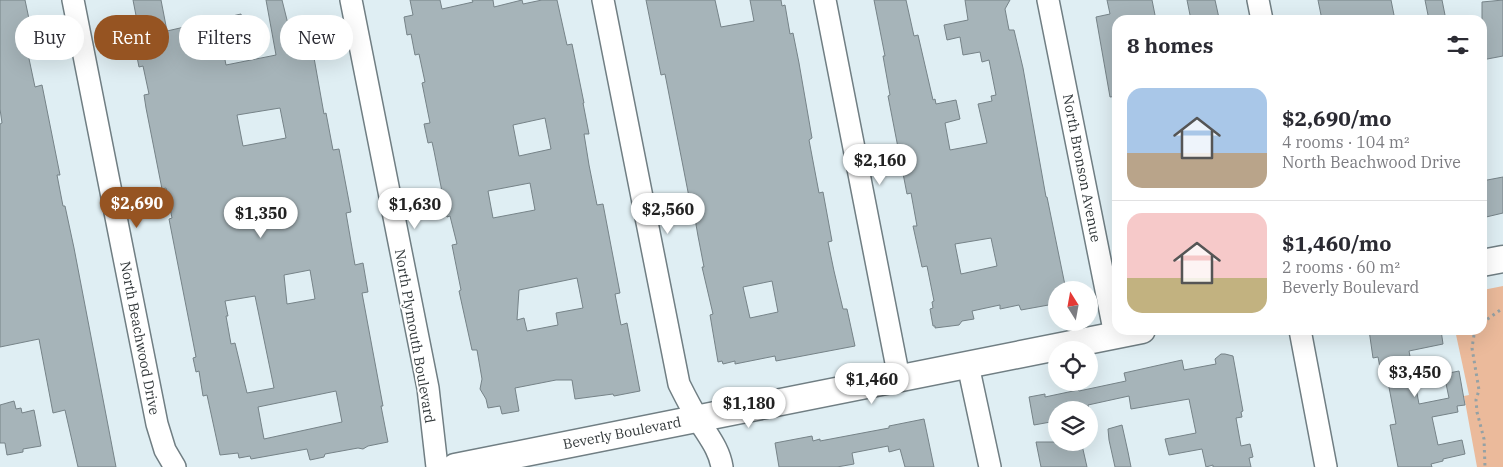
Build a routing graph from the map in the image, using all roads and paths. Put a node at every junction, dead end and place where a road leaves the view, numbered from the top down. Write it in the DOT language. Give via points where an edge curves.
graph roads {
  1 [pos="73,0"];
  2 [pos="351,0"];
  3 [pos="603,0"];
  4 [pos="825,0"];
  5 [pos="1048,0"];
  6 [pos="1258,0"];
  7 [pos="1261,15"];
  8 [pos="1503,259"];
  9 [pos="1487,262"];
  10 [pos="1503,308"];
  11 [pos="1487,319"];
  12 [pos="1112,321"];
  13 [pos="1120,335"];
  14 [pos="1301,335"];
  15 [pos="1474,335"];
  16 [pos="1115,336"];
  17 [pos="968,364"];
  18 [pos="899,378"];
  19 [pos="697,418"];
  20 [pos="175,467"];
  21 [pos="437,467"];
  22 [pos="455,467"];
  23 [pos="722,467"];
  24 [pos="990,467"];
  25 [pos="1326,467"];
  26 [pos="1485,467"];
  1 -- 20 [label="street, North Beachwood Drive" via="156,424"];
  2 -- 21 [label="street, North Plymouth Boulevard" via="428,388"];
  3 -- 19 [label="street" via="679,384"];
  4 -- 18 [label="street"];
  5 -- 12 [label="street, North Bronson Avenue"];
  6 -- 7 [label="street"];
  8 -- 9 [label="main road"];
  10 -- 11 [label="path"];
  13 -- 16 [label="main road, Beverly Boulevard"];
  14 -- 25 [label="street"];
  15 -- 26 [label="path" via="1472,348 1479,390 1477,412 1484,439"];
  16 -- 17 [label="main road, Beverly Boulevard"];
  17 -- 18 [label="main road, Beverly Boulevard"];
  17 -- 24 [label="street"];
  18 -- 19 [label="main road, Beverly Boulevard"];
  19 -- 22 [label="main road, Beverly Boulevard"];
  19 -- 23 [label="street" via="713,442"];
}
